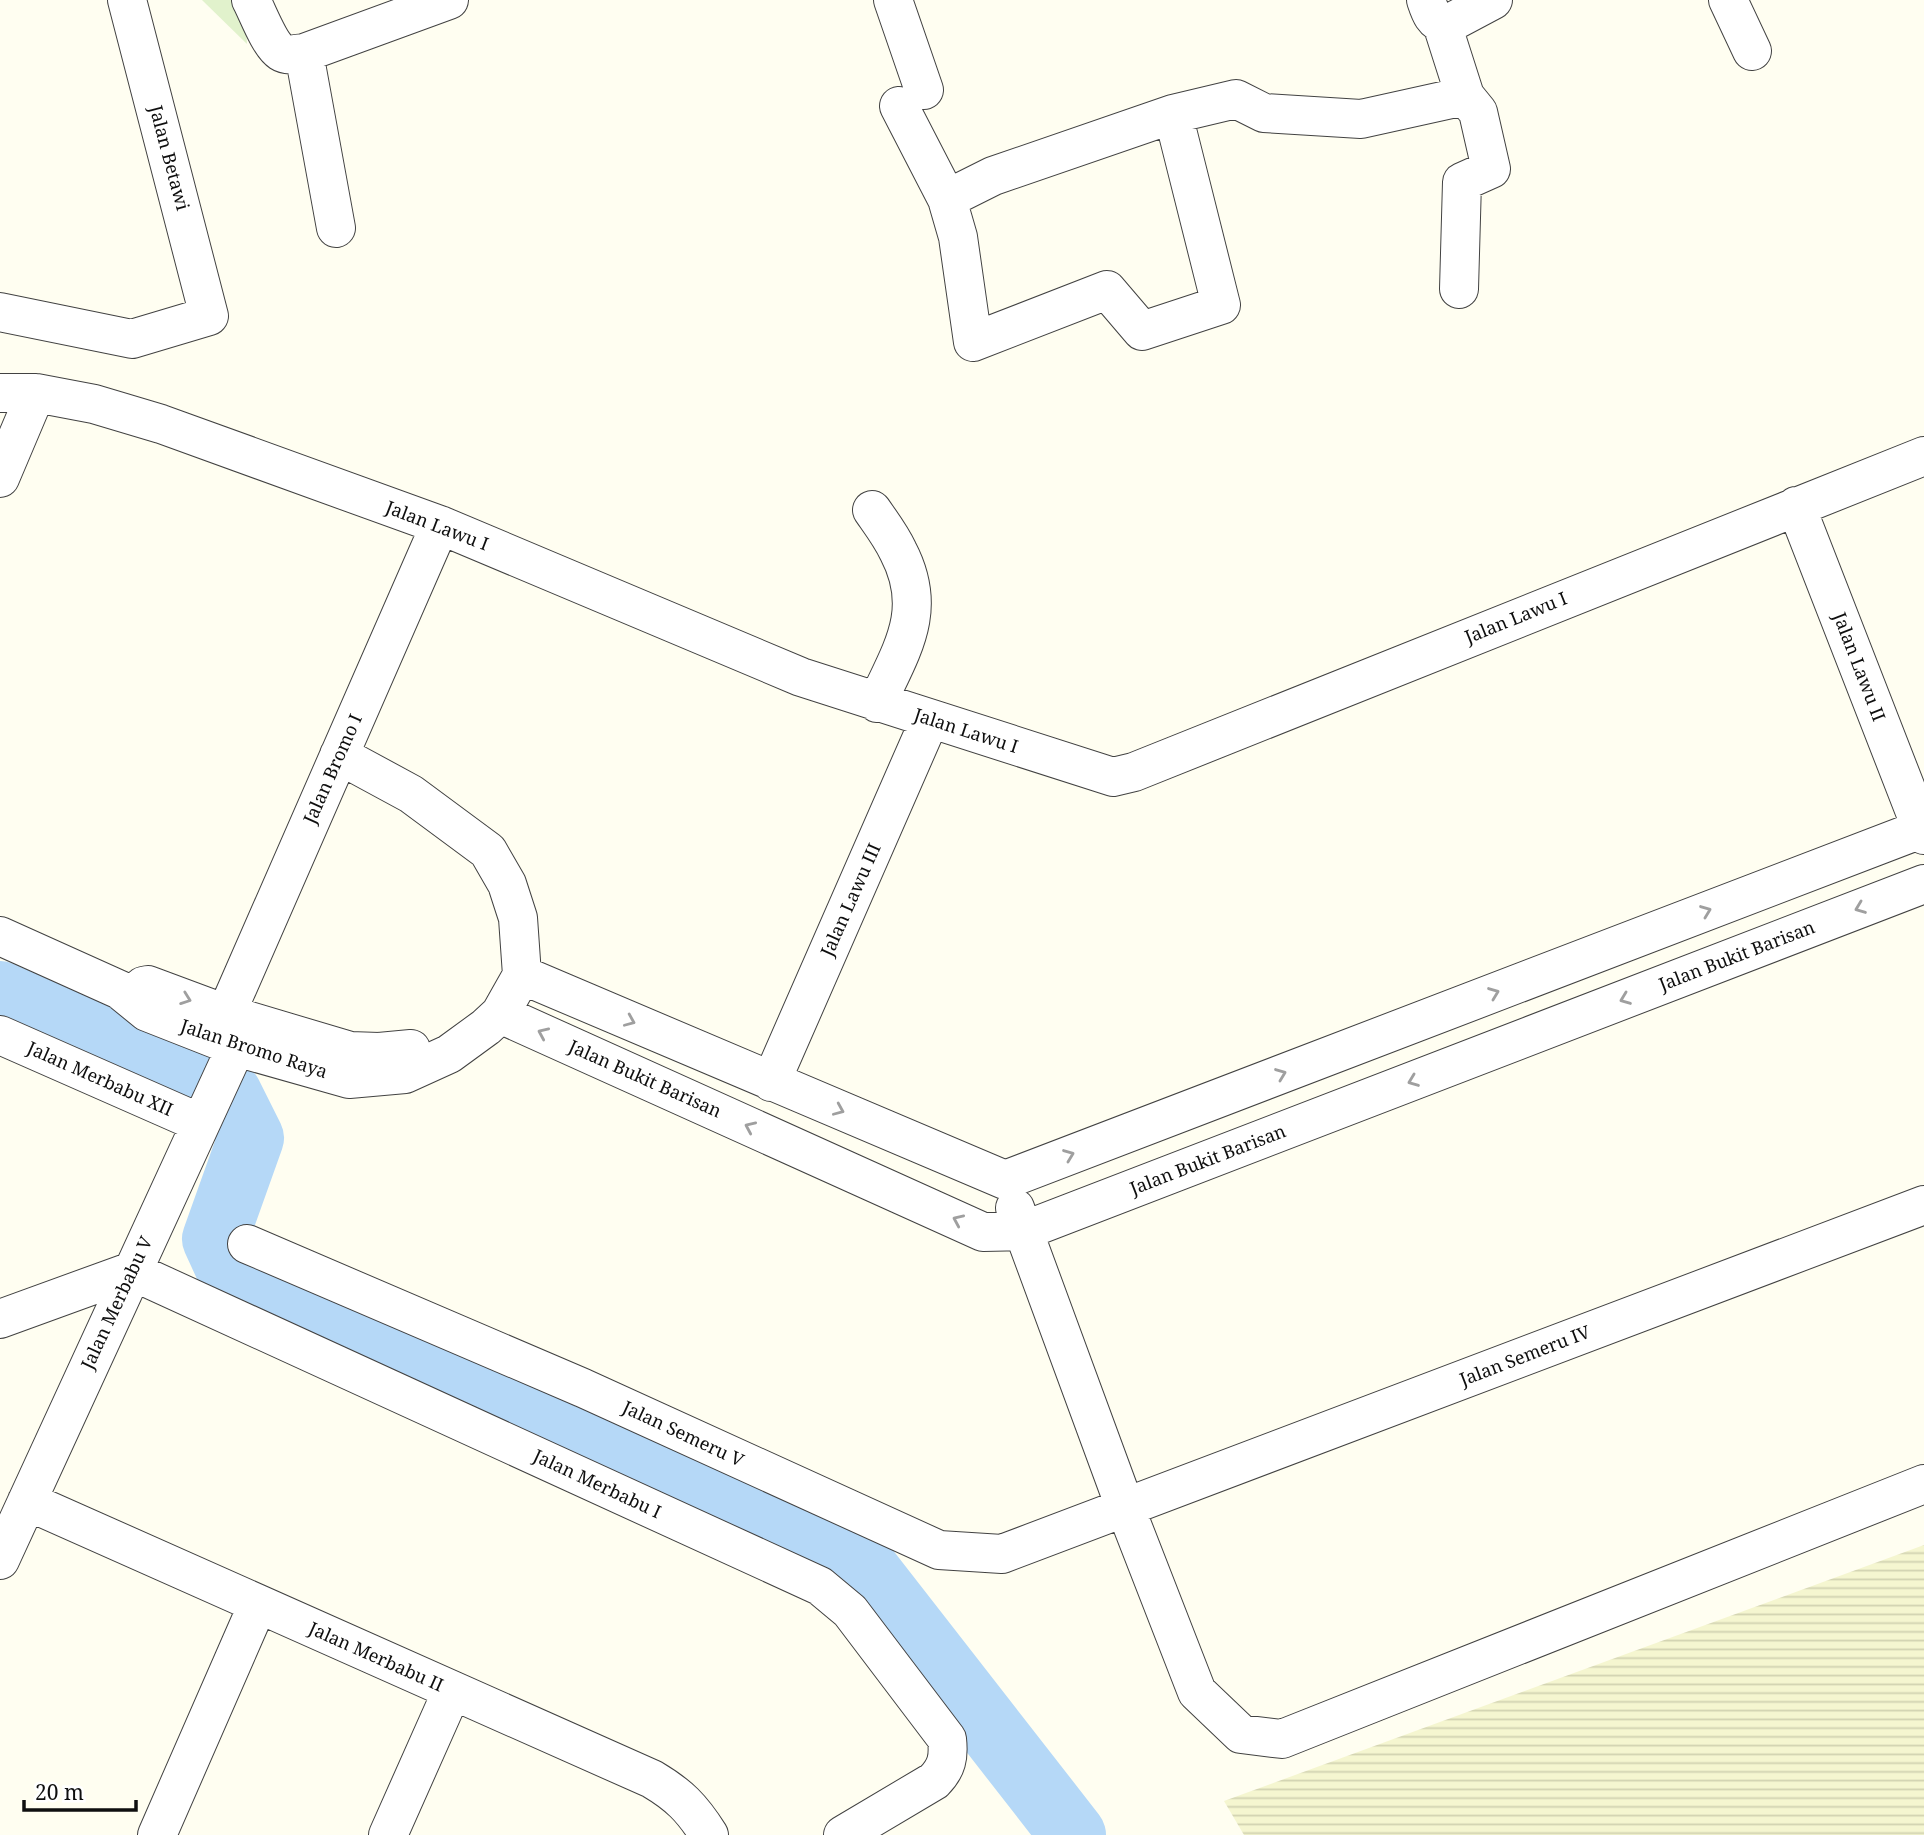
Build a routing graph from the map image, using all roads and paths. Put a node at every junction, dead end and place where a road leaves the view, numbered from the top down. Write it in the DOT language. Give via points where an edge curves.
graph roads {
  1 [pos="127,0"];
  2 [pos="251,0"];
  3 [pos="449,0"];
  4 [pos="893,0"];
  5 [pos="1493,0"];
  6 [pos="1728,0"];
  7 [pos="1434,12"];
  8 [pos="1752,51"];
  9 [pos="304,52"];
  10 [pos="1465,96"];
  11 [pos="1173,114"];
  12 [pos="947,199"];
  13 [pos="336,229"];
  14 [pos="1460,289"];
  15 [pos="0,312"];
  16 [pos="18,393"];
  17 [pos="1924,456"];
  18 [pos="0,478"];
  19 [pos="1796,506"];
  20 [pos="872,510"];
  21 [pos="440,525"];
  22 [pos="877,703"];
  23 [pos="930,719"];
  24 [pos="339,755"];
  25 [pos="1923,831"];
  26 [pos="1924,884"];
  27 [pos="0,936"];
  28 [pos="522,975"];
  29 [pos="486,1026"];
  30 [pos="0,1035"];
  31 [pos="230,1041"];
  32 [pos="771,1082"];
  33 [pos="205,1113"];
  34 [pos="1005,1180"];
  35 [pos="1924,1205"];
  36 [pos="1023,1231"];
  37 [pos="247,1244"];
  38 [pos="132,1271"];
  39 [pos="0,1319"];
  40 [pos="1924,1485"];
  41 [pos="27,1501"];
  42 [pos="1125,1507"];
  43 [pos="0,1560"];
  44 [pos="258,1604"];
  45 [pos="452,1690"];
  46 [pos="157,1835"];
  47 [pos="388,1835"];
  48 [pos="709,1835"];
  49 [pos="843,1835"];
  1 -- 15 [label="street, Jalan Betawi" via="209,316 132,338"];
  2 -- 9 [label="street" via="280,51"];
  3 -- 9 [label="street"];
  4 -- 12 [label="street" via="911,98"];
  5 -- 7 [label="street" via="1446,25"];
  6 -- 8 [label="street"];
  7 -- 10 [label="street"];
  9 -- 13 [label="street"];
  10 -- 11 [label="street" via="1361,119 1264,113 1236,99"];
  10 -- 14 [label="street" via="1478,111 1491,169 1462,183"];
  11 -- 12 [label="street" via="993,176"];
  11 -- 12 [label="street" via="1221,305 1142,331 1107,290 973,342 958,237"];
  16 -- 18 [label="street"];
  16 -- 21 [label="street, Jalan Lawu I" via="94,404 161,424"];
  17 -- 19 [label="street, Jalan Lawu I"];
  19 -- 23 [label="street, Jalan Lawu I" via="1134,772 1113,777"];
  19 -- 25 [label="street, Jalan Lawu II"];
  20 -- 22 [label="street" via="898,550 912,595 912,620 905,643"];
  21 -- 22 [label="street, Jalan Lawu I" via="801,677"];
  21 -- 24 [label="street, Jalan Bromo I"];
  22 -- 23 [label="street, Jalan Lawu I"];
  23 -- 32 [label="street, Jalan Lawu III"];
  24 -- 28 [label="street" via="411,794 488,851 508,884 518,918"];
  24 -- 31 [label="street, Jalan Bromo I"];
  34 -- 25 [label="street, one-way"];
  26 -- 36 [label="street, Jalan Bukit Barisan, one-way"];
  27 -- 31 [label="street, Jalan Bromo Raya" via="120,990 148,985"];
  28 -- 29 [label="street"];
  28 -- 32 [label="street, one-way"];
  29 -- 31 [label="street, Jalan Bromo Raya" via="425,1048 379,1052"];
  36 -- 29 [label="street, Jalan Bukit Barisan, one-way" via="983,1232"];
  30 -- 33 [label="street, Jalan Merbabu XII"];
  31 -- 33 [label="street, Jalan Merbabu V"];
  32 -- 34 [label="street, one-way"];
  33 -- 38 [label="street, Jalan Merbabu V"];
  34 -- 36 [label="street"];
  35 -- 42 [label="street, Jalan Semeru IV"];
  36 -- 42 [label="street"];
  37 -- 42 [label="street, Jalan Semeru V" via="583,1388 939,1550 1002,1553"];
  38 -- 39 [label="street"];
  38 -- 41 [label="street, Jalan Merbabu V"];
  38 -- 49 [label="street, Jalan Merbabu I" via="820,1586 850,1611 947,1739 949,1754 944,1771 918,1792"];
  40 -- 42 [label="street" via="1282,1739 1241,1734 1197,1692"];
  41 -- 43 [label="street, Jalan Merbabu V"];
  41 -- 44 [label="street, Jalan Merbabu II"];
  44 -- 45 [label="street, Jalan Merbabu II"];
  44 -- 46 [label="street"];
  45 -- 47 [label="street"];
  45 -- 48 [label="street, Jalan Merbabu II" via="667,1788 680,1797"];
}
